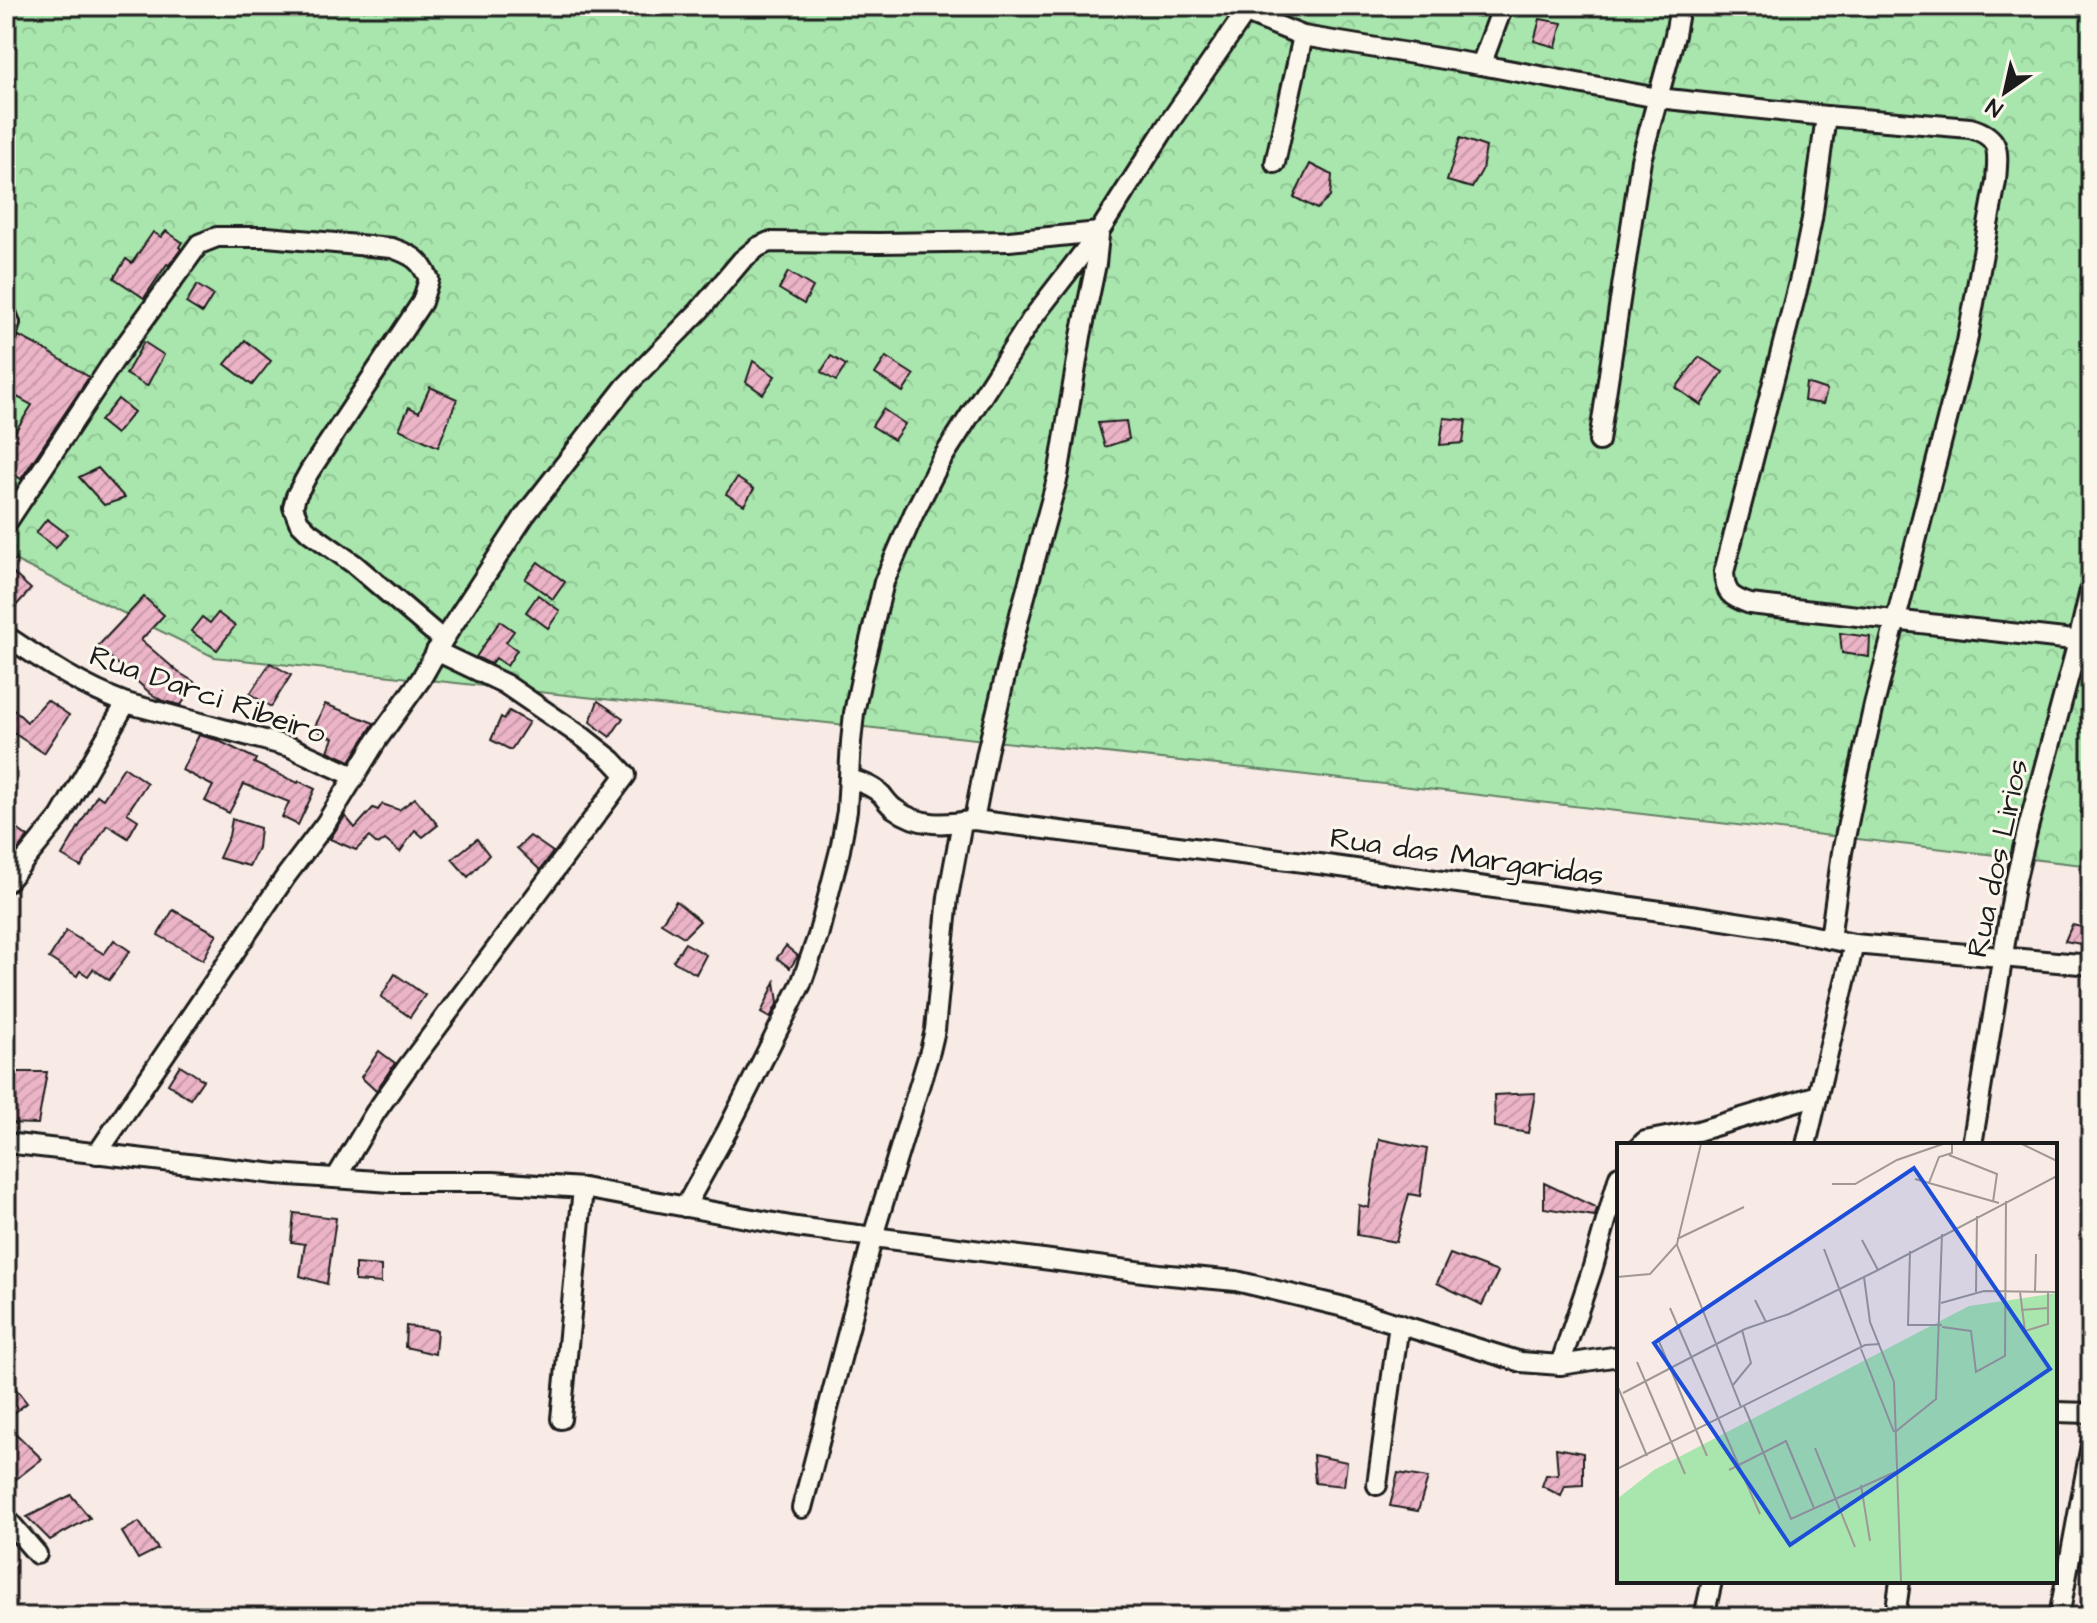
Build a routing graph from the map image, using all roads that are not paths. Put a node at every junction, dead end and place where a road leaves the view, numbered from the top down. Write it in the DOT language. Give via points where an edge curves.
graph roads {
  1 [pos="1503,6"];
  2 [pos="1680,6"];
  3 [pos="1248,9"];
  4 [pos="1303,36"];
  5 [pos="1481,65"];
  6 [pos="1658,98"];
  7 [pos="1826,116"];
  8 [pos="1275,163"];
  9 [pos="1099,232"];
  10 [pos="6,313"];
  11 [pos="6,337"];
  12 [pos="1599,441"];
  13 [pos="6,524"];
  14 [pos="2091,586"];
  15 [pos="1896,621"];
  16 [pos="6,636"];
  17 [pos="2085,642"];
  18 [pos="440,645"];
  19 [pos="126,703"];
  20 [pos="354,776"];
  21 [pos="849,779"];
  22 [pos="968,821"];
  23 [pos="6,883"];
  24 [pos="1830,939"];
  25 [pos="1854,944"];
  26 [pos="2004,957"];
  27 [pos="2091,965"];
  28 [pos="1818,1095"];
  29 [pos="6,1143"];
  30 [pos="1643,1143"];
  31 [pos="1806,1143"];
  32 [pos="1972,1143"];
  33 [pos="97,1154"];
  34 [pos="336,1178"];
  35 [pos="1617,1183"];
  36 [pos="583,1188"];
  37 [pos="685,1207"];
  38 [pos="873,1236"];
  39 [pos="1399,1324"];
  40 [pos="1617,1356"];
  41 [pos="1560,1365"];
  42 [pos="2057,1412"];
  43 [pos="2091,1413"];
  44 [pos="561,1419"];
  45 [pos="2091,1445"];
  46 [pos="1377,1485"];
  47 [pos="802,1508"];
  48 [pos="6,1518"];
  49 [pos="37,1554"];
  50 [pos="1712,1583"];
  51 [pos="1900,1583"];
  52 [pos="1704,1617"];
  53 [pos="1895,1617"];
  54 [pos="2059,1617"];
  1 -- 5 [label="street"];
  2 -- 6 [label="street"];
  3 -- 4 [label="street"];
  3 -- 9 [label="street"];
  4 -- 5 [label="street"];
  4 -- 8 [label="street"];
  5 -- 6 [label="street"];
  6 -- 7 [label="street"];
  6 -- 12 [label="street" via="1641,160"];
  7 -- 15 [label="street" via="1800,278 1724,584 1734,598 1750,604"];
  7 -- 15 [label="street" via="1970,128 1993,139 1997,158 1967,342"];
  9 -- 18 [label="street" via="1009,241 777,241 758,247 626,386 525,515"];
  9 -- 21 [label="street" via="1031,320 940,462 914,513 881,596 854,713"];
  9 -- 22 [label="street" via="1058,476"];
  10 -- 11 [label="street"];
  13 -- 18 [label="street" via="199,244 217,237 267,237 392,248 422,264 429,279 422,302 309,472 293,507 309,532 354,564"];
  14 -- 17 [label="street, Rua dos Lirios"];
  15 -- 17 [label="street"];
  15 -- 24 [label="street" via="1845,836"];
  16 -- 19 [label="street, Rua Darci Ribeiro" via="74,680"];
  17 -- 26 [label="street, Rua dos Lirios" via="2056,720 2028,828"];
  18 -- 20 [label="street"];
  18 -- 34 [label="street" via="584,738 626,775 406,1069"];
  19 -- 20 [label="street, Rua Darci Ribeiro" via="290,747"];
  19 -- 23 [label="street" via="60,817"];
  20 -- 33 [label="street"];
  21 -- 22 [label="street, Rua das Margaridas" via="870,786 894,809 921,822"];
  21 -- 37 [label="street" via="830,894 801,984"];
  22 -- 24 [label="street, Rua das Margaridas" via="1319,864"];
  22 -- 38 [label="street" via="948,897 935,1030"];
  24 -- 25 [label="street, Rua das Margaridas"];
  25 -- 26 [label="street, Rua das Margaridas"];
  25 -- 28 [label="street"];
  26 -- 27 [label="street, Rua das Margaridas"];
  26 -- 32 [label="street, Rua dos Lirios"];
  28 -- 30 [label="street"];
  28 -- 31 [label="street"];
  29 -- 33 [label="street"];
  33 -- 34 [label="street"];
  34 -- 36 [label="street"];
  35 -- 41 [label="street"];
  36 -- 37 [label="street"];
  36 -- 44 [label="street"];
  37 -- 38 [label="street"];
  38 -- 39 [label="street" via="1236,1281"];
  38 -- 47 [label="street"];
  39 -- 41 [label="street" via="1521,1362"];
  39 -- 46 [label="street"];
  40 -- 41 [label="street"];
  42 -- 43 [label="street"];
  45 -- 54 [label="street"];
  48 -- 49 [label="street"];
  50 -- 52 [label="street"];
  51 -- 53 [label="street"];
}
